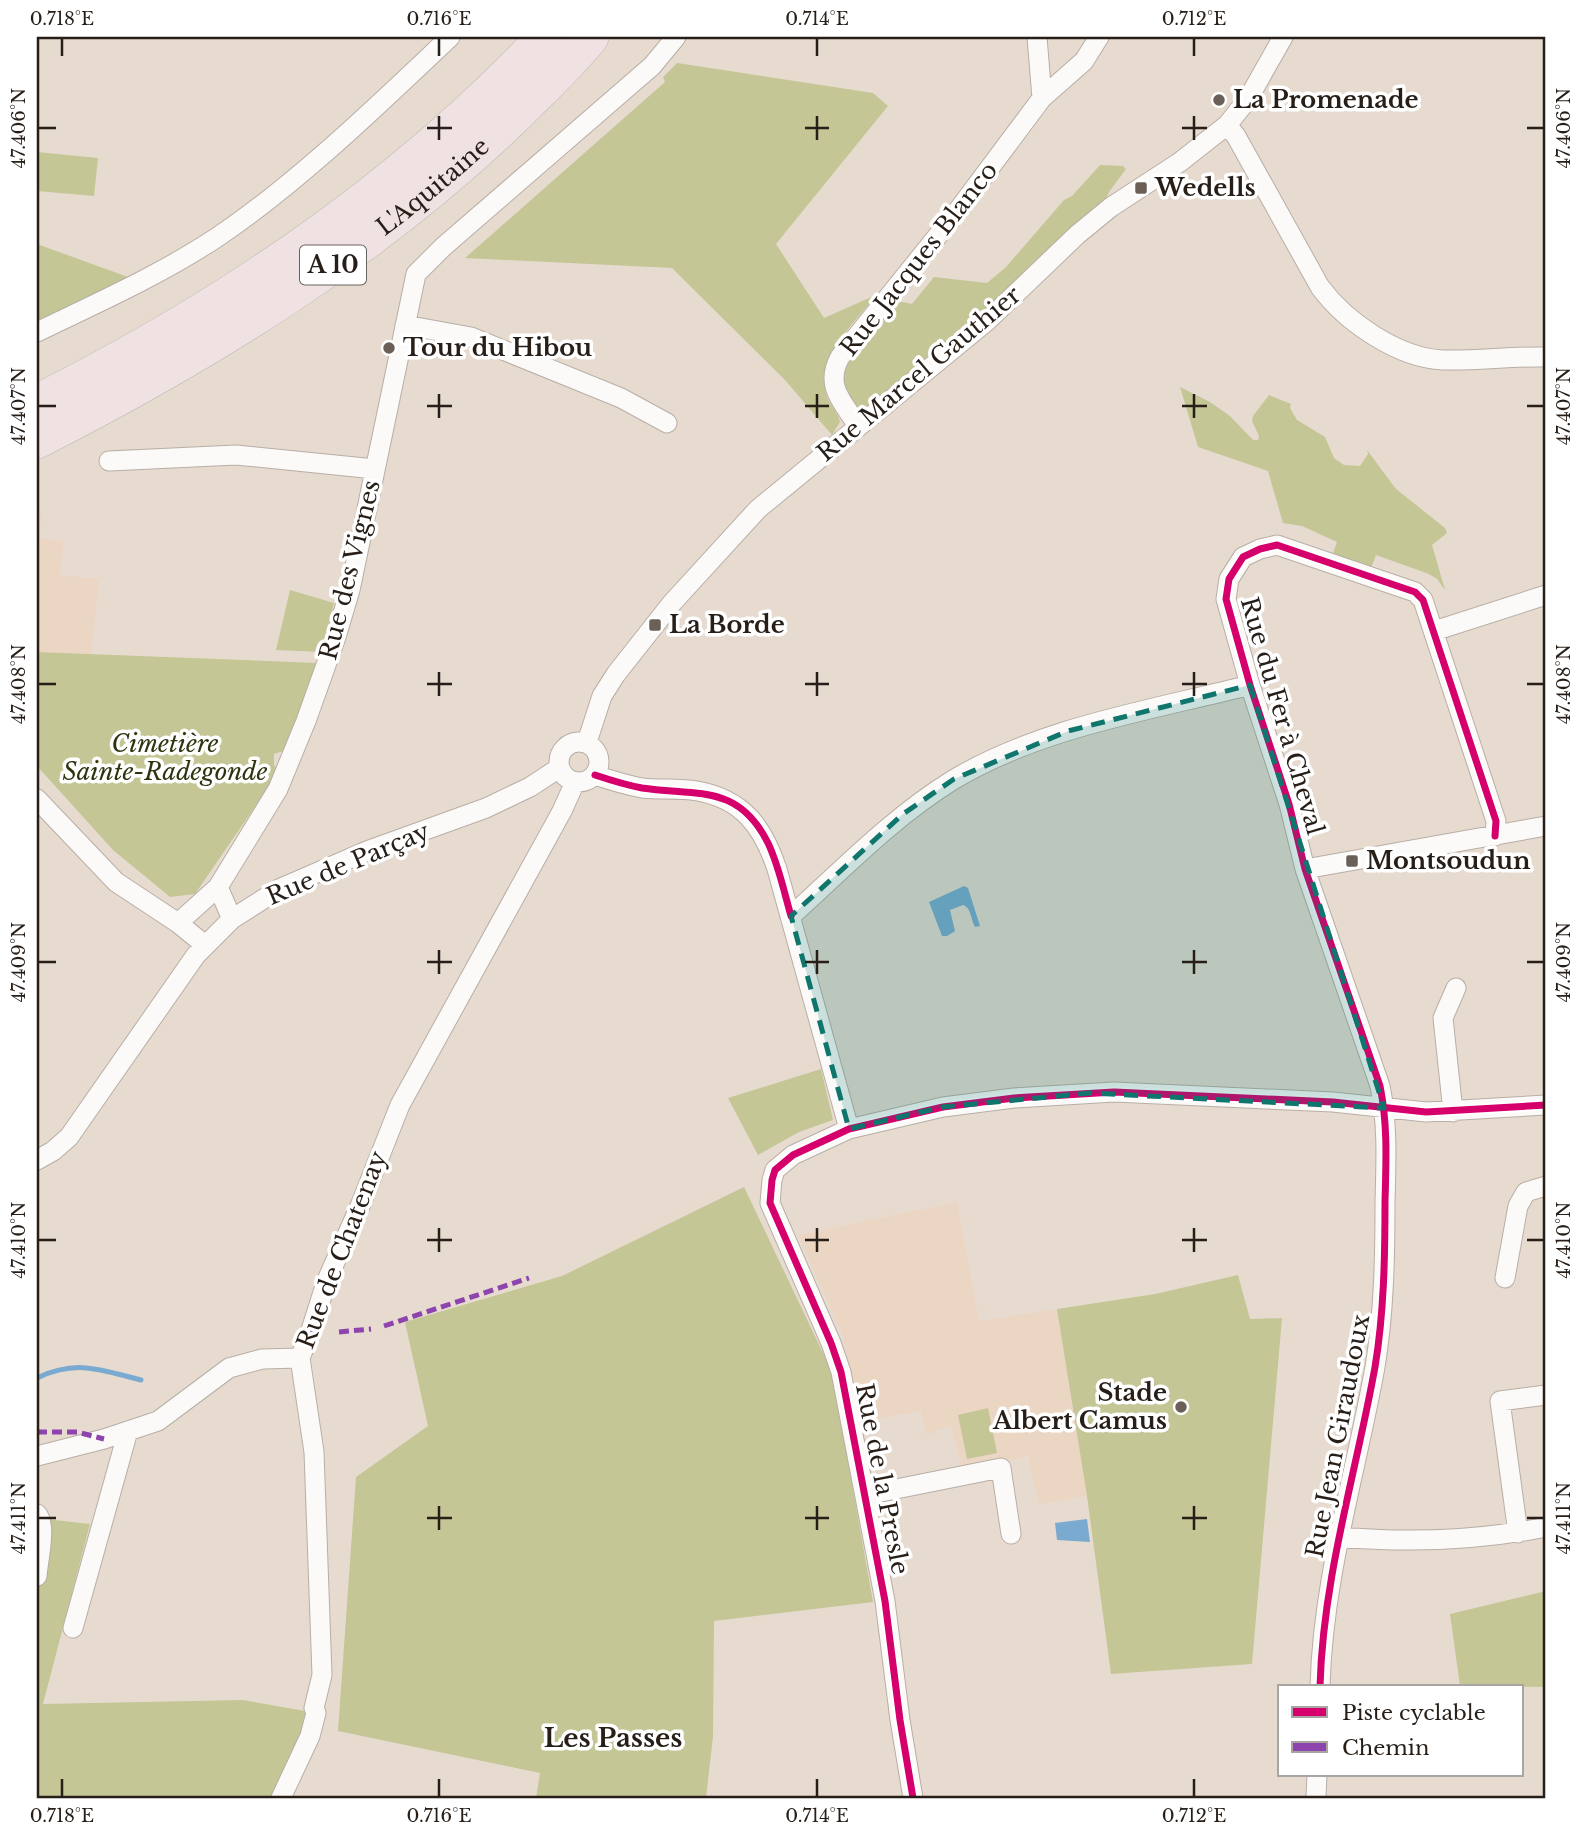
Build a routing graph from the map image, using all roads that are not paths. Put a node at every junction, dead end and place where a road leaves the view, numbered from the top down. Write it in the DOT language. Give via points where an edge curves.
graph roads {
  1 [pos="450,37"];
  2 [pos="545,37"];
  3 [pos="590,37"];
  4 [pos="676,37"];
  5 [pos="1037,37"];
  6 [pos="1099,37"];
  7 [pos="1283,37"];
  8 [pos="1042,98"];
  9 [pos="1227,125"];
  10 [pos="405,325"];
  11 [pos="37,332"];
  12 [pos="1546,357"];
  13 [pos="37,403"];
  14 [pos="667,423"];
  15 [pos="858,426"];
  16 [pos="37,440"];
  17 [pos="109,461"];
  18 [pos="375,469"];
  19 [pos="1546,595"];
  20 [pos="1434,631"];
  21 [pos="1250,685"];
  22 [pos="587,742"];
  23 [pos="559,768"];
  24 [pos="595,775"];
  25 [pos="575,782"];
  26 [pos="37,799"];
  27 [pos="1546,826"];
  28 [pos="1495,836"];
  29 [pos="1305,869"];
  30 [pos="218,887"];
  31 [pos="791,916"];
  32 [pos="232,919"];
  33 [pos="178,923"];
  34 [pos="205,945"];
  35 [pos="1456,988"];
  36 [pos="1546,1105"];
  37 [pos="1384,1108"];
  38 [pos="1453,1112"];
  39 [pos="849,1129"];
  40 [pos="37,1160"];
  41 [pos="1546,1186"];
  42 [pos="1505,1278"];
  43 [pos="300,1358"];
  44 [pos="1546,1395"];
  45 [pos="128,1431"];
  46 [pos="37,1456"];
  47 [pos="866,1495"];
  48 [pos="37,1514"];
  49 [pos="1546,1527"];
  50 [pos="1518,1533"];
  51 [pos="1011,1534"];
  52 [pos="1339,1537"];
  53 [pos="37,1576"];
  54 [pos="73,1628"];
  55 [pos="1320,1685"];
  56 [pos="1317,1776"];
  57 [pos="281,1798"];
  58 [pos="913,1798"];
  59 [pos="1316,1798"];
  1 -- 11 [label="street" via="284,187 215,238"];
  2 -- 13 [label="highway, L'Aquitaine / A 10" via="425,153 323,231 215,303"];
  3 -- 16 [label="highway, L'Aquitaine / A 10" via="494,135 342,259 188,358"];
  4 -- 10 [label="street, Rue des Vignes" via="652,66 416,274"];
  5 -- 8 [label="street"];
  6 -- 8 [label="street, Rue Jacques Blanco" via="1084,61"];
  7 -- 9 [label="street, Rue Marcel Gauthier" via="1248,99"];
  8 -- 15 [label="street, Rue Jacques Blanco" via="839,357 834,387"];
  9 -- 12 [label="street" via="1320,287 1335,307 1363,328 1405,351 1440,360"];
  9 -- 15 [label="street, Rue Marcel Gauthier" via="1111,207 986,322"];
  10 -- 14 [label="street" via="471,337 621,398"];
  10 -- 18 [label="street, Rue des Vignes"];
  15 -- 22 [label="street, Rue Marcel Gauthier" via="758,509 672,603 602,696"];
  17 -- 18 [label="street" via="236,455"];
  18 -- 30 [label="street, Rue des Vignes" via="350,590 306,721 278,789"];
  19 -- 20 [label="street"];
  20 -- 21 [label="street, Rue du Fer à Cheval" via="1423,600 1415,592 1277,545 1260,549 1243,557 1229,579 1226,599"];
  20 -- 28 [label="street, Rue du Fer à Cheval" via="1496,821"];
  21 -- 29 [label="street, Rue du Fer à Cheval"];
  21 -- 31 [label="street" via="1068,731 1018,748 954,779 903,814"];
  22 -- 23 [label="street" via="565,746"];
  22 -- 24 [label="street" via="597,751 600,763"];
  23 -- 25 [label="street"];
  23 -- 32 [label="street, Rue de Parçay" via="496,804 279,889"];
  24 -- 25 [label="street"];
  24 -- 31 [label="street" via="643,788 696,791 739,807 769,845"];
  25 -- 43 [label="street, Rue de Chatenay" via="400,1105 327,1280"];
  26 -- 33 [label="street" via="116,883"];
  27 -- 28 [label="street"];
  28 -- 29 [label="street"];
  29 -- 37 [label="street, Rue du Fer à Cheval" via="1365,1039"];
  30 -- 32 [label="street"];
  30 -- 33 [label="street, Rue des Vignes"];
  31 -- 39 [label="street"];
  32 -- 34 [label="street, Rue de Parçay"];
  33 -- 34 [label="street"];
  34 -- 40 [label="street, Rue de Parçay" via="69,1137"];
  35 -- 38 [label="street" via="1443,1018"];
  36 -- 38 [label="street"];
  37 -- 38 [label="street"];
  37 -- 39 [label="street" via="1333,1101 1090,1093 943,1107"];
  37 -- 52 [label="street, Rue Jean Giraudoux" via="1381,1312 1375,1364"];
  39 -- 47 [label="street, Rue de la Presle" via="781,1163 772,1181 770,1203 841,1372"];
  41 -- 42 [label="street" via="1526,1192 1518,1206"];
  43 -- 45 [label="street" via="262,1359 229,1368 158,1421"];
  43 -- 57 [label="street, Rue de Chatenay" via="314,1452 322,1675 310,1737"];
  44 -- 50 [label="street" via="1500,1401"];
  45 -- 46 [label="street"];
  45 -- 54 [label="street"];
  47 -- 51 [label="street" via="1001,1468"];
  47 -- 58 [label="street, Rue de la Presle"];
  48 -- 53 [label="street" via="42,1527"];
  49 -- 50 [label="street"];
  50 -- 52 [label="street" via="1446,1541"];
  52 -- 55 [label="street, Rue Jean Giraudoux"];
  56 -- 59 [label="street"];
}
